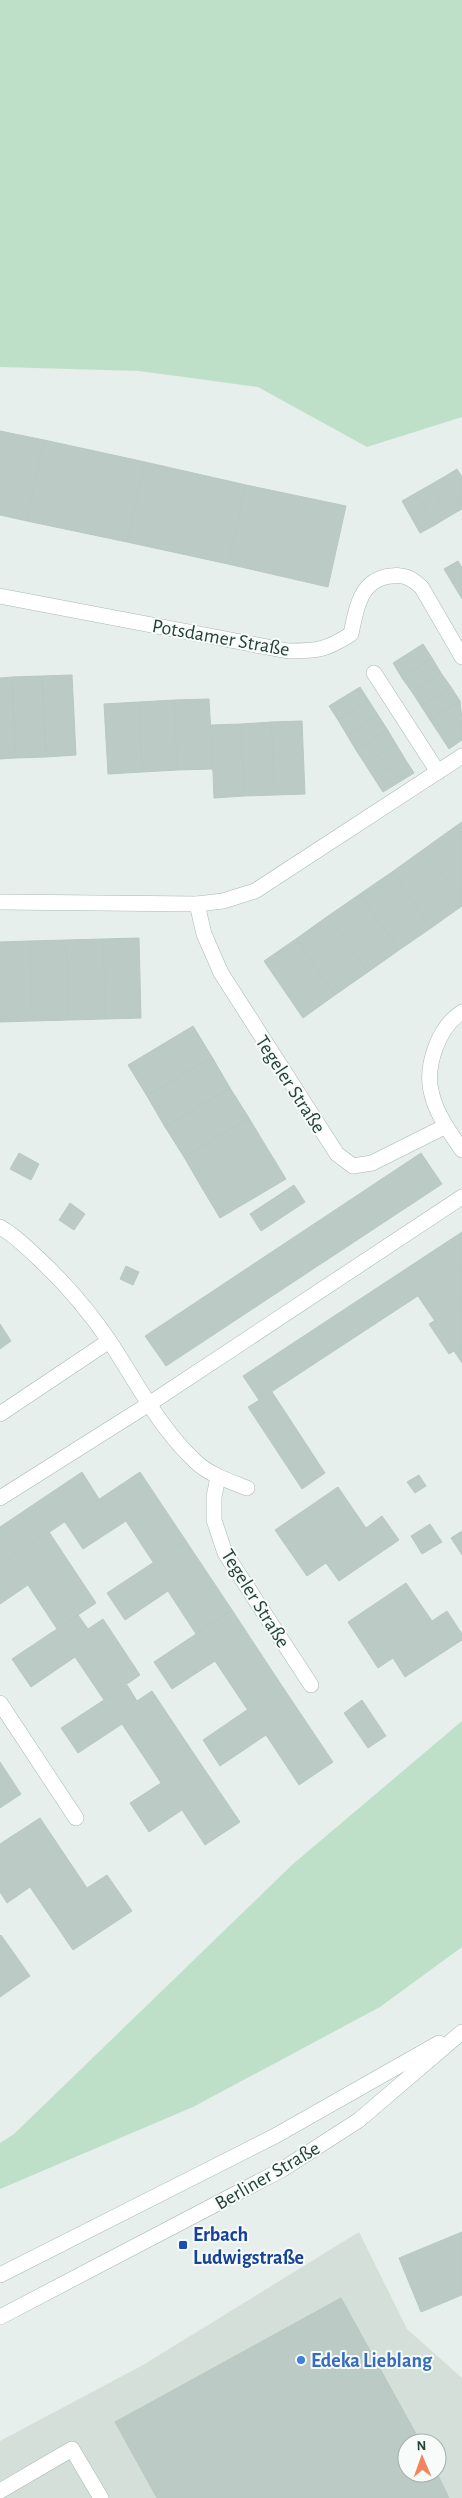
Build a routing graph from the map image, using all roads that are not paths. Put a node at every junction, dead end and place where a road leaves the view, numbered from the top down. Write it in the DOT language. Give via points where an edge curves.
graph roads {
  1 [pos="0,596"];
  2 [pos="462,658"];
  3 [pos="374,673"];
  4 [pos="462,756"];
  5 [pos="438,772"];
  6 [pos="0,902"];
  7 [pos="197,904"];
  8 [pos="462,1012"];
  9 [pos="446,1126"];
  10 [pos="462,1150"];
  11 [pos="462,1197"];
  12 [pos="0,1227"];
  13 [pos="109,1341"];
  14 [pos="149,1404"];
  15 [pos="0,1414"];
  16 [pos="218,1476"];
  17 [pos="247,1488"];
  18 [pos="0,1498"];
  19 [pos="311,1685"];
  20 [pos="0,1703"];
  21 [pos="76,1818"];
  22 [pos="462,2031"];
  23 [pos="0,2275"];
  24 [pos="0,2317"];
  25 [pos="0,2491"];
  26 [pos="101,2498"];
  1 -- 2 [label="street, Potsdamer Straße" via="288,651 306,651 328,649 351,634 358,602 367,586 382,577 402,575 422,588"];
  3 -- 5 [label="street"];
  4 -- 5 [label="street"];
  5 -- 7 [label="street" via="255,891 223,901"];
  6 -- 7 [label="street"];
  7 -- 9 [label="street, Tegeler Straße" via="204,934 221,973 337,1154 353,1166 372,1162"];
  8 -- 9 [label="street" via="437,1040 431,1065 431,1095"];
  9 -- 10 [label="street"];
  11 -- 14 [label="street"];
  12 -- 13 [label="street" via="11,1233 62,1280"];
  13 -- 14 [label="street"];
  13 -- 15 [label="street"];
  14 -- 16 [label="street" via="176,1441 198,1463"];
  14 -- 18 [label="street"];
  16 -- 17 [label="street"];
  16 -- 19 [label="street, Tegeler Straße" via="214,1520 226,1553"];
  20 -- 21 [label="street"];
  22 -- 23 [label="street, Berliner Straße" via="275,2136"];
  22 -- 24 [label="street, Berliner Straße" via="359,2120 283,2169"];
  25 -- 26 [label="street" via="72,2449"];
}
